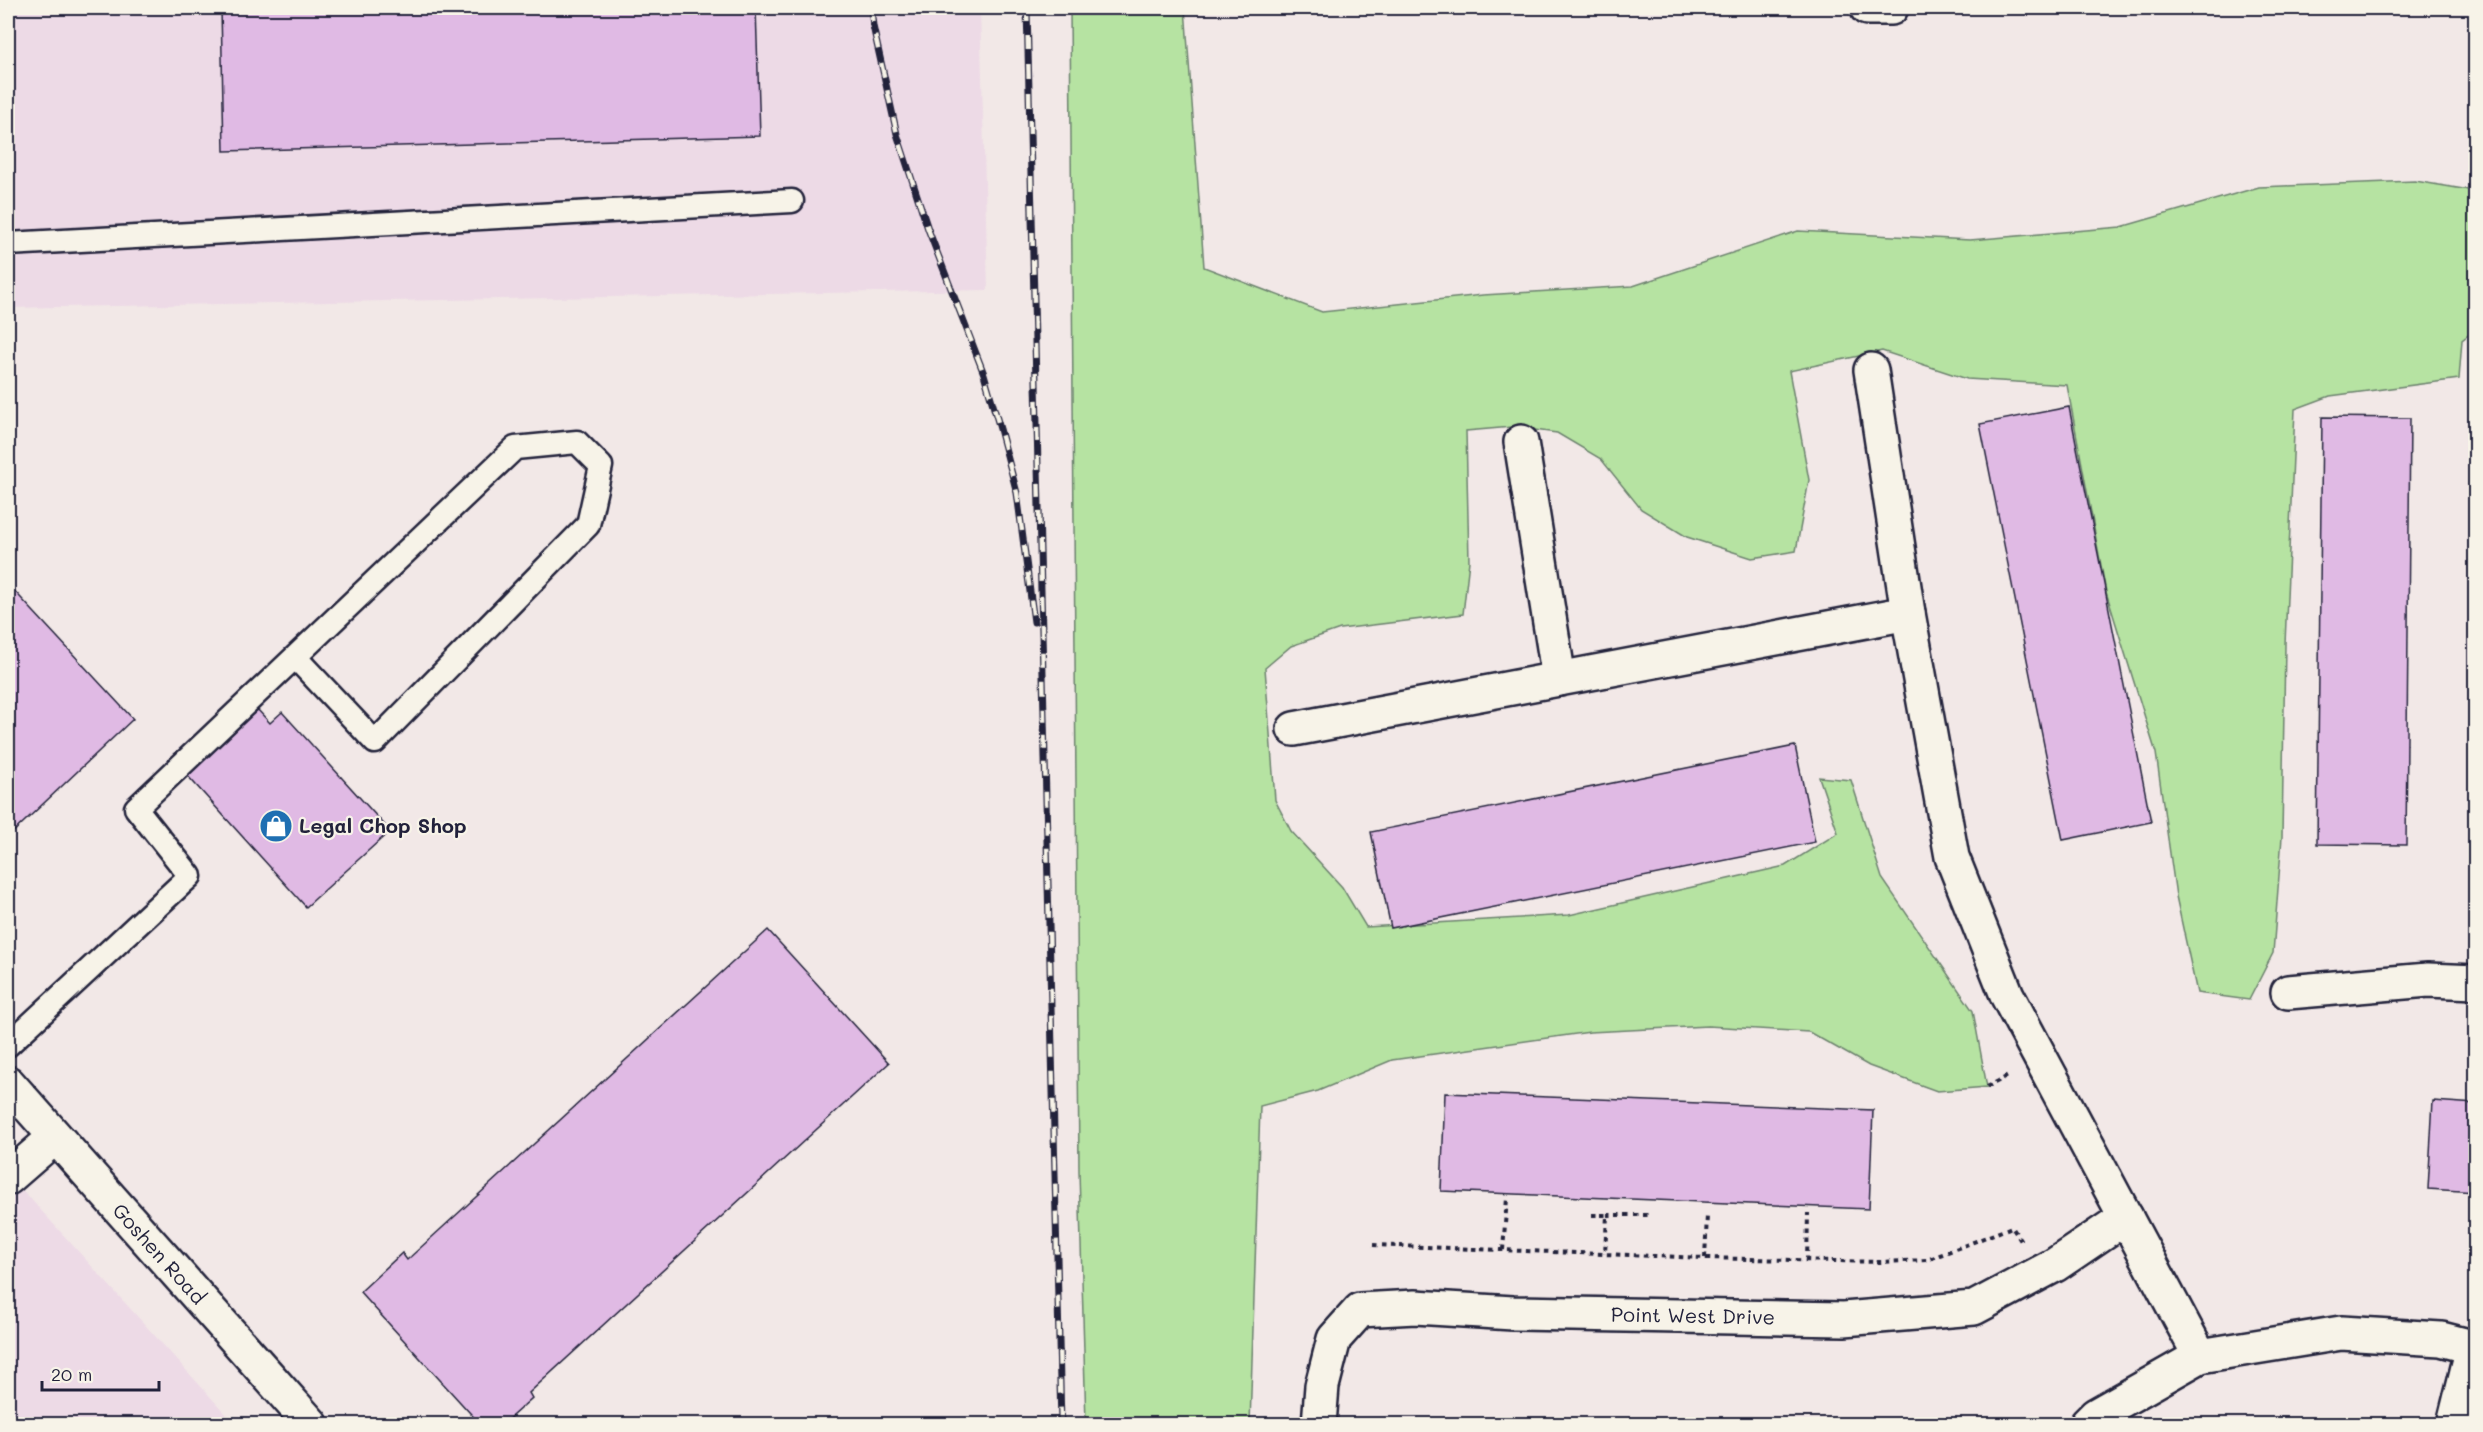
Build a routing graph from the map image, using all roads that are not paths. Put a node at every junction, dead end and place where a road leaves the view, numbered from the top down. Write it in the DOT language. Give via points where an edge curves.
graph roads {
  1 [pos="1867,8"];
  2 [pos="1891,8"];
  3 [pos="792,201"];
  4 [pos="8,244"];
  5 [pos="1871,370"];
  6 [pos="1521,442"];
  7 [pos="1908,613"];
  8 [pos="295,657"];
  9 [pos="1559,680"];
  10 [pos="1294,729"];
  11 [pos="2475,982"];
  12 [pos="2288,992"];
  13 [pos="8,1045"];
  14 [pos="8,1083"];
  15 [pos="54,1138"];
  16 [pos="8,1178"];
  17 [pos="2126,1217"];
  18 [pos="2474,1348"];
  19 [pos="2200,1356"];
  20 [pos="312,1425"];
  21 [pos="1320,1425"];
  22 [pos="2087,1425"];
  23 [pos="2454,1425"];
  1 -- 2 [label="street"];
  3 -- 4 [label="lane"];
  5 -- 7 [label="street"];
  6 -- 9 [label="street"];
  7 -- 9 [label="street"];
  7 -- 17 [label="street" via="1952,857 2007,994"];
  8 -- 8 [label="lane" via="515,447 577,442 601,466 588,525 375,742"];
  8 -- 13 [label="lane" via="135,808 190,876"];
  9 -- 10 [label="street"];
  11 -- 12 [label="street" via="2427,980"];
  14 -- 15 [label="street, Goshen Road"];
  15 -- 16 [label="street"];
  15 -- 20 [label="street, Goshen Road"];
  17 -- 19 [label="street"];
  17 -- 21 [label="street, Point West Drive" via="2055,1265 1974,1308 1844,1319 1513,1314 1415,1307 1360,1310 1334,1339 1322,1386"];
  18 -- 19 [label="street" via="2441,1340 2341,1333"];
  18 -- 23 [label="street"];
  19 -- 22 [label="street" via="2096,1415"];
}
